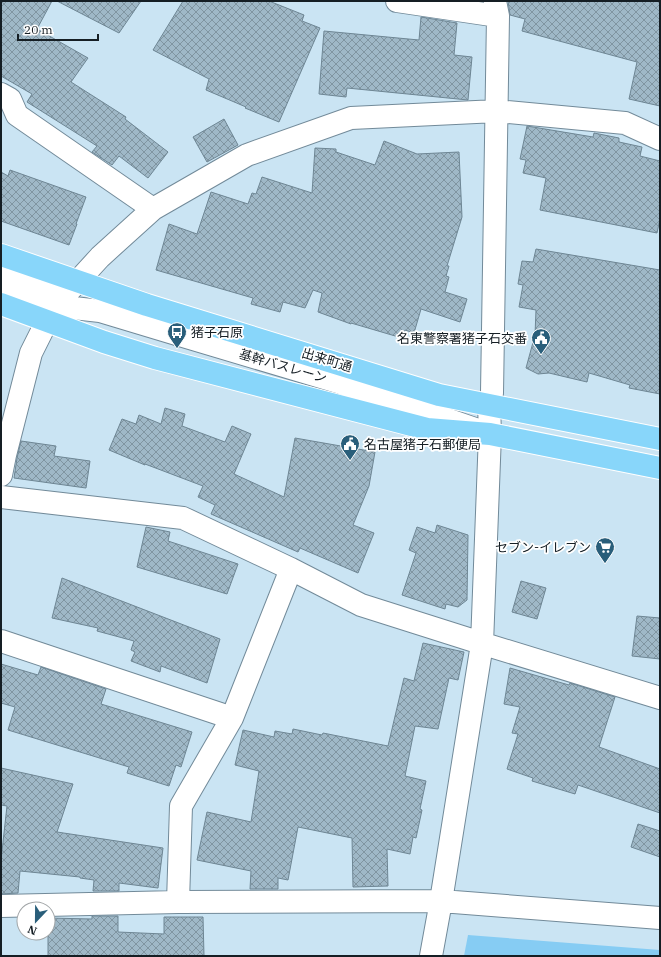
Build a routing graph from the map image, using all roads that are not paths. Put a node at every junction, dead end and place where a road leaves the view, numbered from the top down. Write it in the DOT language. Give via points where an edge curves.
graph roads {
  1 [pos="397,1"];
  2 [pos="496,8"];
  3 [pos="1,94"];
  4 [pos="496,111"];
  5 [pos="660,139"];
  6 [pos="153,209"];
  7 [pos="1,255"];
  8 [pos="1,277"];
  9 [pos="1,298"];
  10 [pos="62,300"];
  11 [pos="1,304"];
  12 [pos="489,404"];
  13 [pos="490,434"];
  14 [pos="660,439"];
  15 [pos="660,468"];
  16 [pos="1,475"];
  17 [pos="1,497"];
  18 [pos="291,569"];
  19 [pos="1,641"];
  20 [pos="482,644"];
  21 [pos="660,698"];
  22 [pos="232,718"];
  23 [pos="441,901"];
  24 [pos="178,902"];
  25 [pos="1,906"];
  26 [pos="660,918"];
  27 [pos="431,956"];
  1 -- 2 [label="street"];
  2 -- 4 [label="street"];
  3 -- 6 [label="street" via="10,99 17,115"];
  4 -- 5 [label="street" via="625,123"];
  4 -- 6 [label="street" via="351,118 247,155"];
  4 -- 12 [label="street" via="492,393"];
  6 -- 10 [label="street" via="100,257"];
  7 -- 10 [label="main road, 出来町通"];
  8 -- 10 [label="street, 基幹バスレーン" via="27,287 55,291"];
  9 -- 10 [label="street, 基幹バスレーン"];
  10 -- 11 [label="main road, 出来町通"];
  10 -- 12 [label="main road, 出来町通" via="147,305 439,395"];
  10 -- 13 [label="street, 基幹バスレーン" via="341,383"];
  10 -- 13 [label="main road, 出来町通" via="104,342 155,358 427,429"];
  10 -- 16 [label="street" via="32,353"];
  12 -- 13 [label="street"];
  12 -- 14 [label="main road, 出来町通"];
  13 -- 15 [label="main road, 出来町通"];
  13 -- 20 [label="street"];
  17 -- 18 [label="street" via="183,518"];
  18 -- 20 [label="street" via="361,605"];
  18 -- 22 [label="street"];
  19 -- 22 [label="street"];
  20 -- 21 [label="street"];
  20 -- 23 [label="street"];
  22 -- 24 [label="street" via="181,806"];
  23 -- 24 [label="street"];
  23 -- 26 [label="street"];
  23 -- 27 [label="street"];
  24 -- 25 [label="street"];
}
